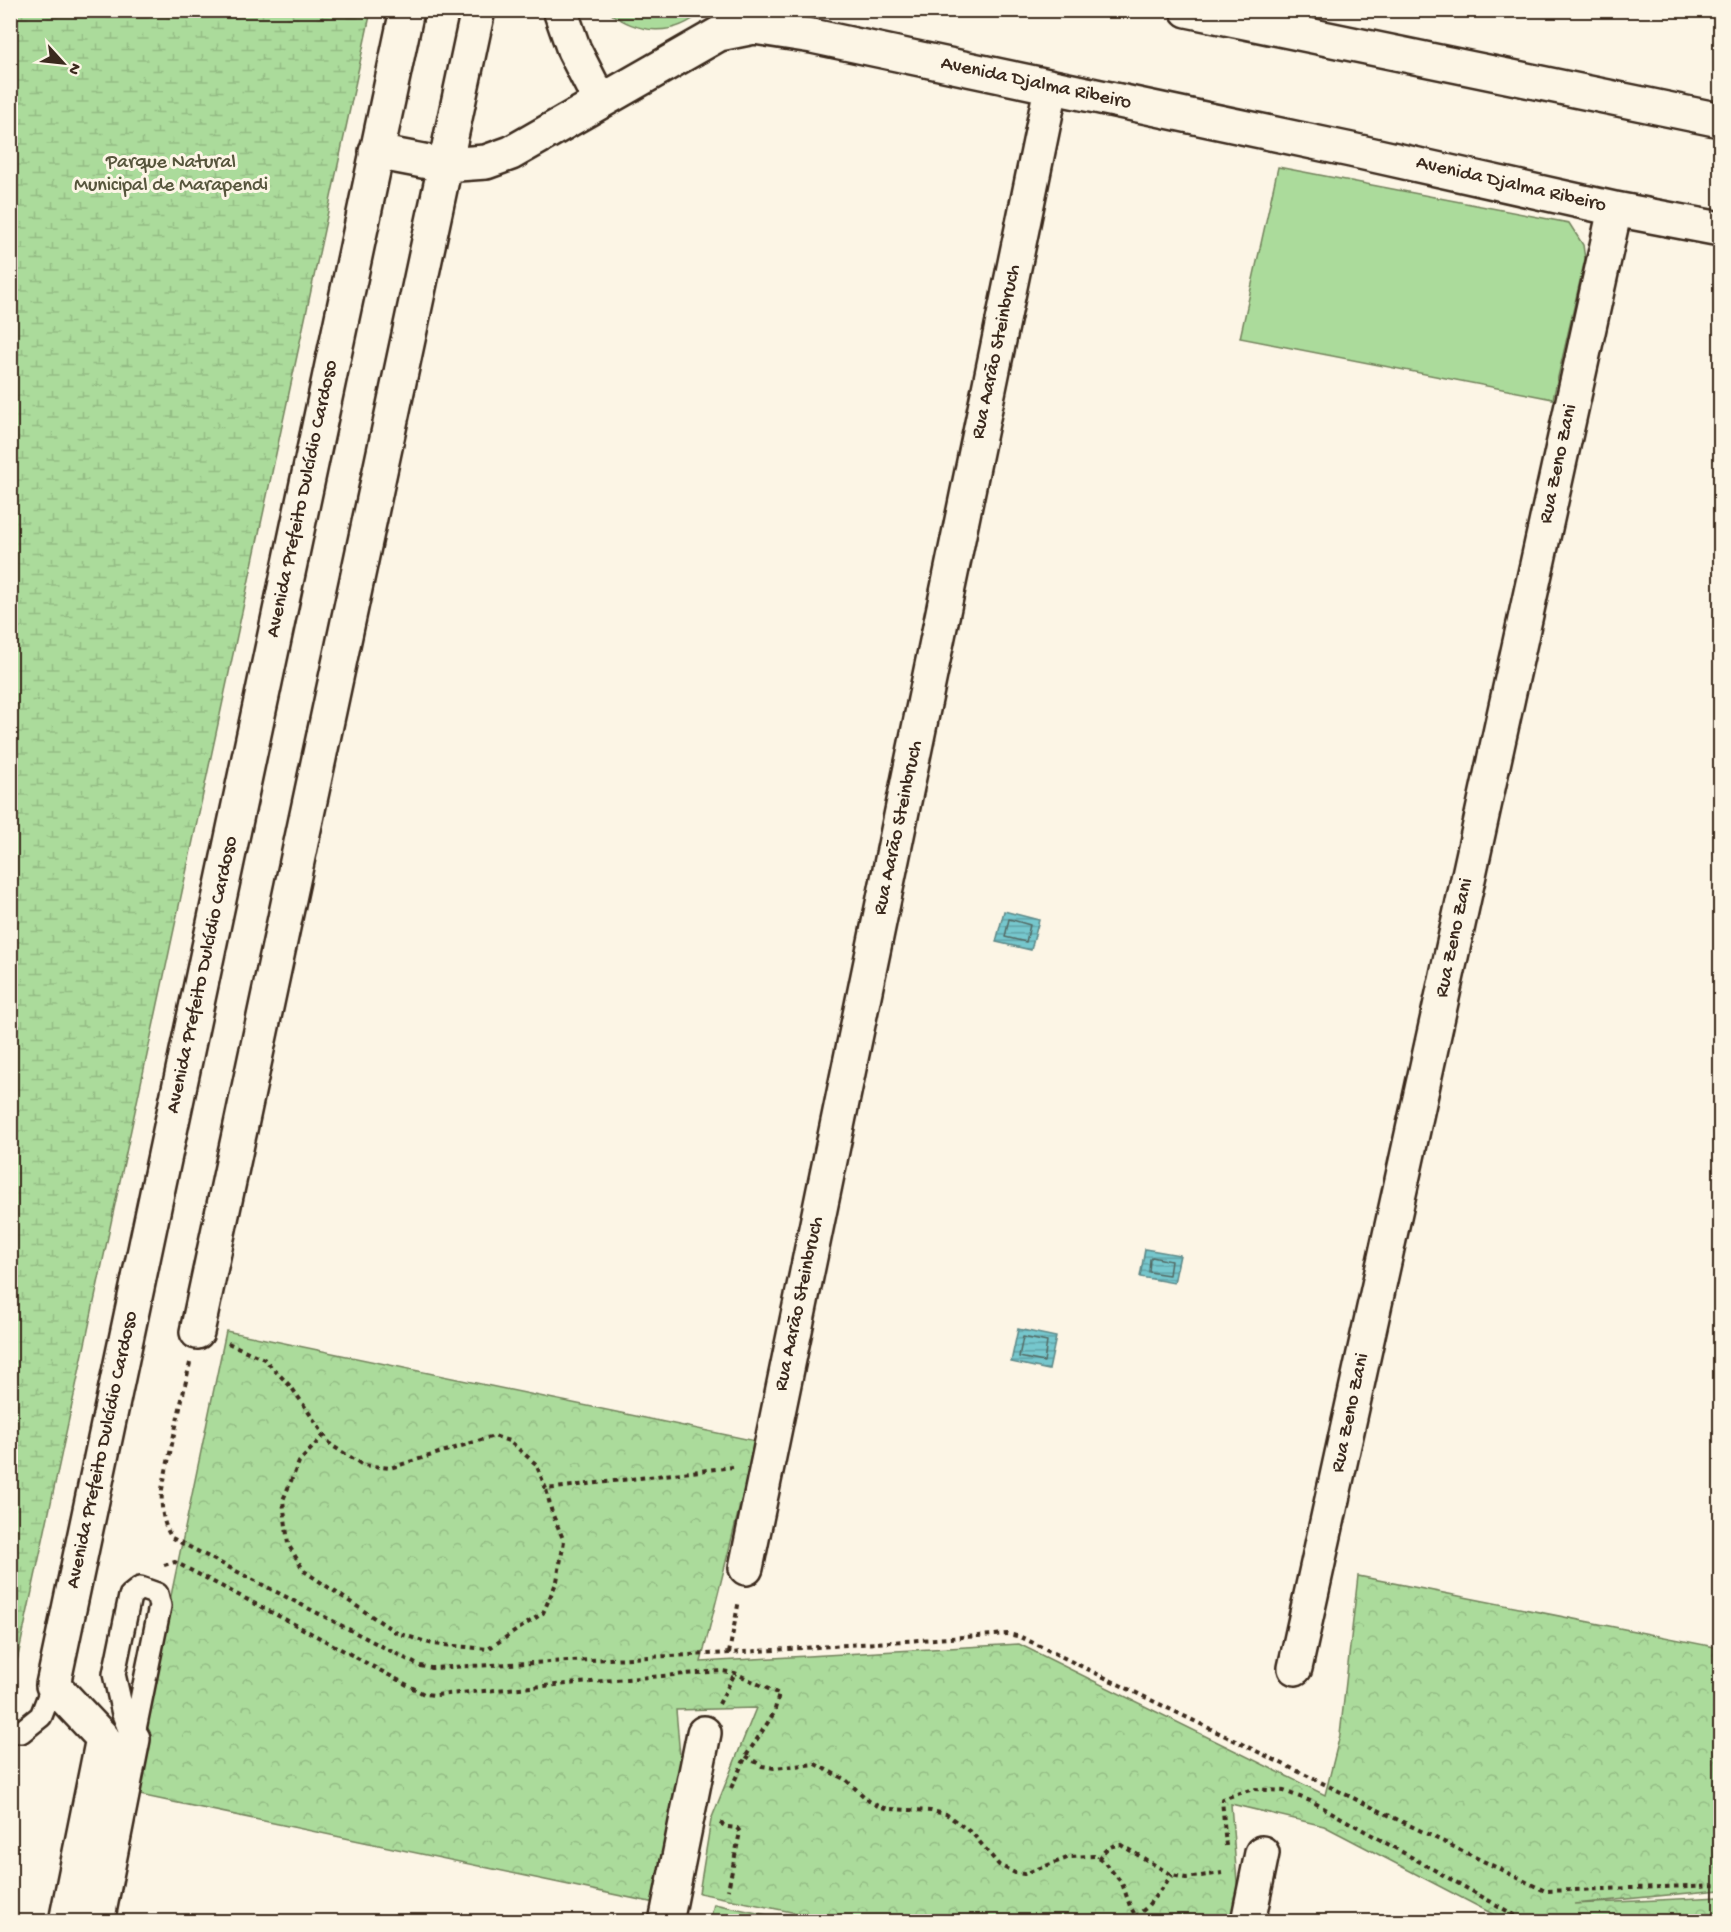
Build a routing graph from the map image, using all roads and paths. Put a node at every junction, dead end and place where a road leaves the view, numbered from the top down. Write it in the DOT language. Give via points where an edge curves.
graph roads {
  1 [pos="407,10"];
  2 [pos="478,10"];
  3 [pos="560,10"];
  4 [pos="1187,10"];
  5 [pos="1052,88"];
  6 [pos="600,101"];
  7 [pos="1720,120"];
  8 [pos="376,152"];
  9 [pos="444,165"];
  10 [pos="1615,209"];
  11 [pos="1720,229"];
  12 [pos="197,1332"];
  13 [pos="324,1435"];
  14 [pos="767,1464"];
  15 [pos="546,1489"];
  16 [pos="746,1568"];
  17 [pos="149,1591"];
  18 [pos="729,1653"];
  19 [pos="1295,1668"];
  20 [pos="53,1685"];
  21 [pos="10,1731"];
  22 [pos="704,1733"];
  23 [pos="133,1739"];
  24 [pos="746,1756"];
  25 [pos="728,1793"];
  26 [pos="719,1812"];
  27 [pos="1227,1851"];
  28 [pos="1262,1853"];
  29 [pos="1098,1859"];
  30 [pos="1228,1872"];
  31 [pos="1172,1875"];
  32 [pos="1720,1885"];
  33 [pos="728,1890"];
  34 [pos="1135,1917"];
  35 [pos="1720,1917"];
  36 [pos="66,1922"];
  37 [pos="97,1922"];
  38 [pos="666,1922"];
  39 [pos="1139,1922"];
  40 [pos="1248,1922"];
  41 [pos="1527,1922"];
  42 [pos="1659,1922"];
  1 -- 8 [label="street, Avenida Prefeito Dulcídio Cardoso"];
  2 -- 9 [label="street"];
  3 -- 6 [label="street" via="574,50"];
  4 -- 7 [label="street"];
  5 -- 6 [label="street, Avenida Djalma Ribeiro" via="754,27 719,34"];
  5 -- 10 [label="street, Avenida Djalma Ribeiro"];
  5 -- 14 [label="street, Rua Aarão Steinbruch"];
  6 -- 9 [label="street, Avenida Djalma Ribeiro" via="511,153 486,162"];
  8 -- 9 [label="street, Avenida Djalma Ribeiro"];
  8 -- 20 [label="street, Avenida Prefeito Dulcídio Cardoso"];
  9 -- 12 [label="street"];
  10 -- 11 [label="street, Avenida Djalma Ribeiro"];
  10 -- 19 [label="street, Rua Zeno Zani"];
  12 -- 13 [label="path" via="264,1359 292,1388"];
  12 -- 18 [label="path" via="162,1489 166,1530 172,1538 420,1666"];
  13 -- 15 [label="path" via="331,1445 363,1465 390,1468 494,1436 509,1441 536,1464"];
  13 -- 15 [label="path" via="299,1462 283,1500 288,1544 304,1571 397,1632 433,1644 488,1649 543,1613 557,1581 564,1541"];
  14 -- 15 [label="path"];
  14 -- 16 [label="street, Rua Aarão Steinbruch"];
  16 -- 18 [label="path"];
  17 -- 23 [label="lane" via="156,1594 160,1606"];
  17 -- 23 [label="lane" via="140,1588 130,1596 114,1674"];
  17 -- 24 [label="path" via="155,1568 175,1562 424,1694 735,1673 779,1694 774,1713"];
  18 -- 32 [label="path" via="1008,1634 1021,1637 1545,1891"];
  20 -- 21 [label="lane" via="41,1716 21,1732"];
  20 -- 36 [label="street" via="103,1738"];
  22 -- 38 [label="street"];
  23 -- 37 [label="street"];
  24 -- 25 [label="path"];
  24 -- 29 [label="path" via="774,1768 815,1764 846,1780 880,1807 946,1814 973,1834 999,1865 1015,1874 1070,1857"];
  26 -- 33 [label="path" via="720,1823 740,1832"];
  27 -- 41 [label="path" via="1222,1799 1253,1789 1284,1791 1313,1802"];
  28 -- 40 [label="street"];
  29 -- 31 [label="path" via="1106,1848 1121,1845"];
  29 -- 34 [label="path" via="1122,1883"];
  30 -- 31 [label="path" via="1185,1878"];
  31 -- 34 [label="path"];
  34 -- 39 [label="path"];
  35 -- 42 [label="path"];
}
